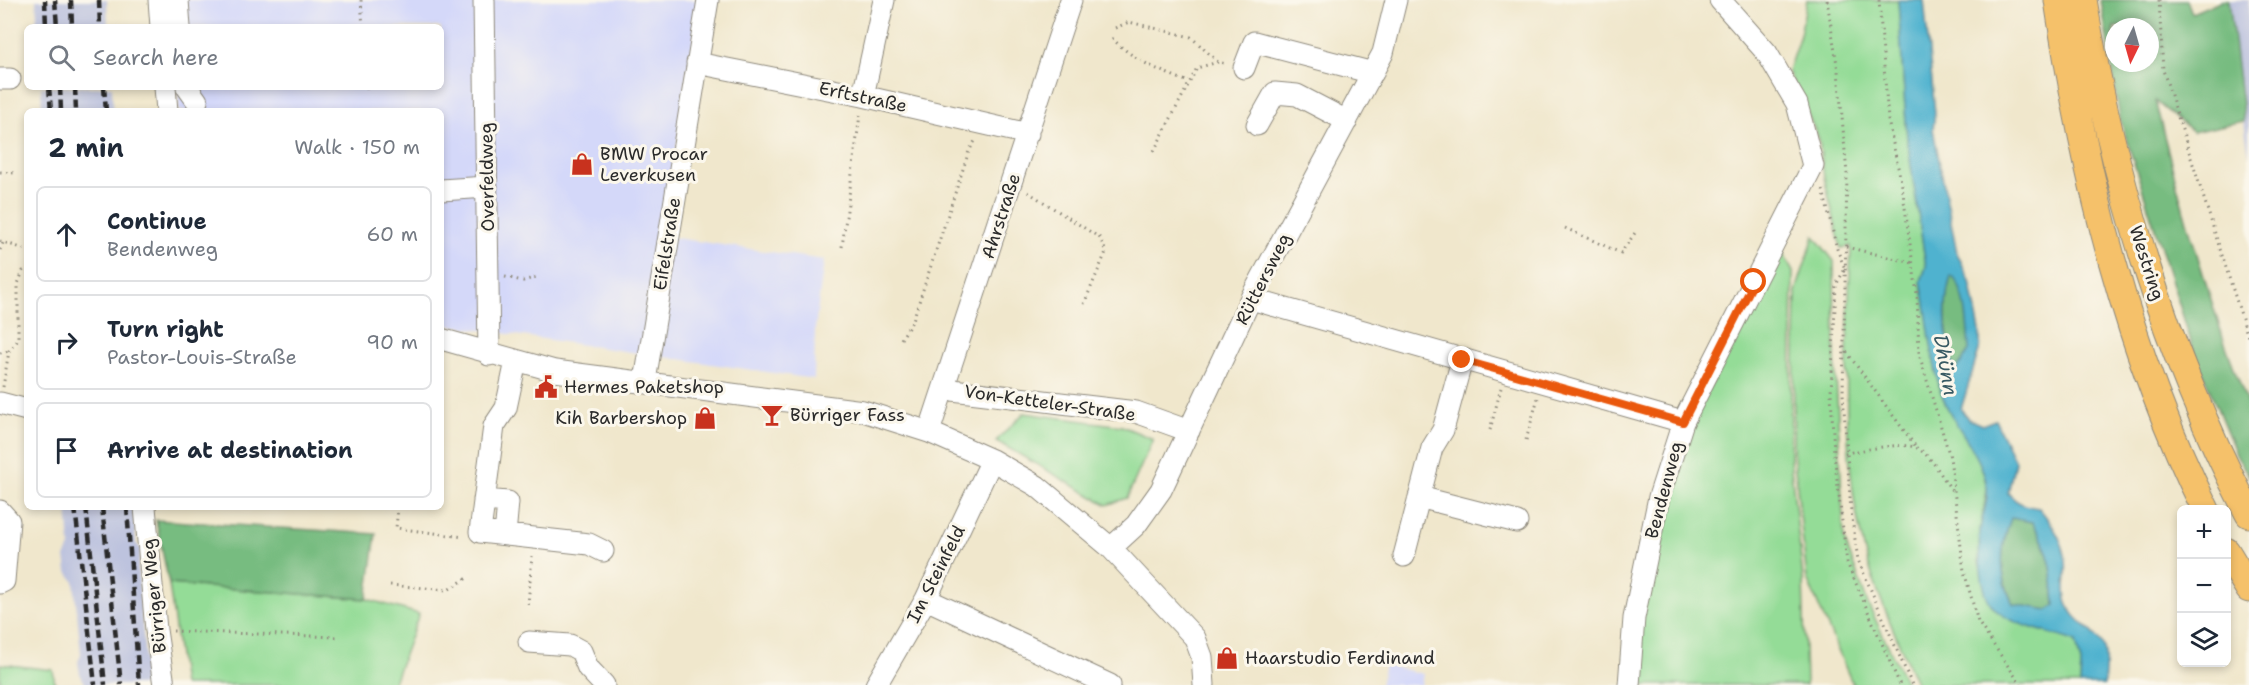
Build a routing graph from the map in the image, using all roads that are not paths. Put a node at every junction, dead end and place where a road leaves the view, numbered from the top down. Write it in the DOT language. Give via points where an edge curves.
graph roads {
  1 [pos="159,0"];
  2 [pos="178,0"];
  3 [pos="484,0"];
  4 [pos="708,0"];
  5 [pos="884,0"];
  6 [pos="1071,0"];
  7 [pos="1396,0"];
  8 [pos="1720,0"];
  9 [pos="2058,0"];
  10 [pos="2083,0"];
  11 [pos="161,24"];
  12 [pos="180,24"];
  13 [pos="697,63"];
  14 [pos="1244,68"];
  15 [pos="1373,73"];
  16 [pos="165,90"];
  17 [pos="862,96"];
  18 [pos="167,108"];
  19 [pos="1347,121"];
  20 [pos="1257,125"];
  21 [pos="1028,134"];
  22 [pos="487,188"];
  23 [pos="444,190"];
  24 [pos="1251,299"];
  25 [pos="444,340"];
  26 [pos="489,355"];
  27 [pos="1462,360"];
  28 [pos="516,361"];
  29 [pos="645,381"];
  30 [pos="944,389"];
  31 [pos="0,403"];
  32 [pos="24,409"];
  33 [pos="1683,422"];
  34 [pos="1189,431"];
  35 [pos="929,432"];
  36 [pos="992,460"];
  37 [pos="1419,497"];
  38 [pos="2204,505"];
  39 [pos="145,510"];
  40 [pos="0,511"];
  41 [pos="2249,514"];
  42 [pos="1517,522"];
  43 [pos="1111,548"];
  44 [pos="603,551"];
  45 [pos="1404,556"];
  46 [pos="2231,559"];
  47 [pos="0,583"];
  48 [pos="2249,589"];
  49 [pos="926,599"];
  50 [pos="529,642"];
  51 [pos="164,685"];
  52 [pos="604,685"];
  53 [pos="876,685"];
  54 [pos="1110,685"];
  55 [pos="1204,685"];
  56 [pos="1629,685"];
  1 -- 11 [label="street"];
  2 -- 12 [label="street"];
  3 -- 22 [label="street, Overfeldweg"];
  4 -- 13 [label="street, Eifelstraße"];
  5 -- 17 [label="street"];
  6 -- 21 [label="street, Ahrstraße"];
  7 -- 15 [label="street, Rüttersweg" via="1383,53"];
  8 -- 33 [label="street, Bendenweg" via="1767,53 1797,104 1811,156"];
  9 -- 38 [label="main road, Westring" via="2104,228 2133,334 2157,401"];
  10 -- 41 [label="main road, Westring" via="2134,225 2188,380"];
  13 -- 17 [label="street, Erftstraße"];
  13 -- 29 [label="street, Eifelstraße"];
  14 -- 15 [label="street" via="1254,42"];
  15 -- 19 [label="street, Rüttersweg"];
  16 -- 18 [label="street"];
  17 -- 21 [label="street, Erftstraße"];
  19 -- 20 [label="street" via="1297,95 1275,93"];
  19 -- 24 [label="street, Rüttersweg"];
  21 -- 30 [label="street, Ahrstraße"];
  22 -- 23 [label="street"];
  22 -- 26 [label="street, Overfeldweg"];
  24 -- 27 [label="street"];
  24 -- 34 [label="street, Rüttersweg"];
  25 -- 26 [label="street"];
  26 -- 28 [label="street"];
  27 -- 33 [label="street"];
  27 -- 37 [label="street"];
  28 -- 29 [label="street" via="555,371"];
  28 -- 44 [label="street" via="506,408 495,426 480,532 589,544"];
  29 -- 35 [label="street" via="863,411"];
  30 -- 34 [label="street, Von-Ketteler-Straße" via="1136,412"];
  30 -- 35 [label="street, Ahrstraße"];
  31 -- 32 [label="street"];
  33 -- 56 [label="street, Bendenweg" via="1659,497 1643,574 1634,618"];
  34 -- 43 [label="street, Rüttersweg" via="1161,490 1136,525"];
  35 -- 36 [label="street"];
  36 -- 43 [label="street" via="1037,486"];
  36 -- 49 [label="street, Im Steinfeld"];
  37 -- 42 [label="street"];
  37 -- 45 [label="street"];
  39 -- 51 [label="street, Bürriger Weg"];
  40 -- 47 [label="street" via="9,521 4,581"];
  43 -- 55 [label="street" via="1195,638 1202,657"];
  46 -- 48 [label="main road"];
  49 -- 53 [label="street, Im Steinfeld"];
  49 -- 54 [label="street"];
  50 -- 52 [label="street" via="570,645 582,651 588,668"];
}
